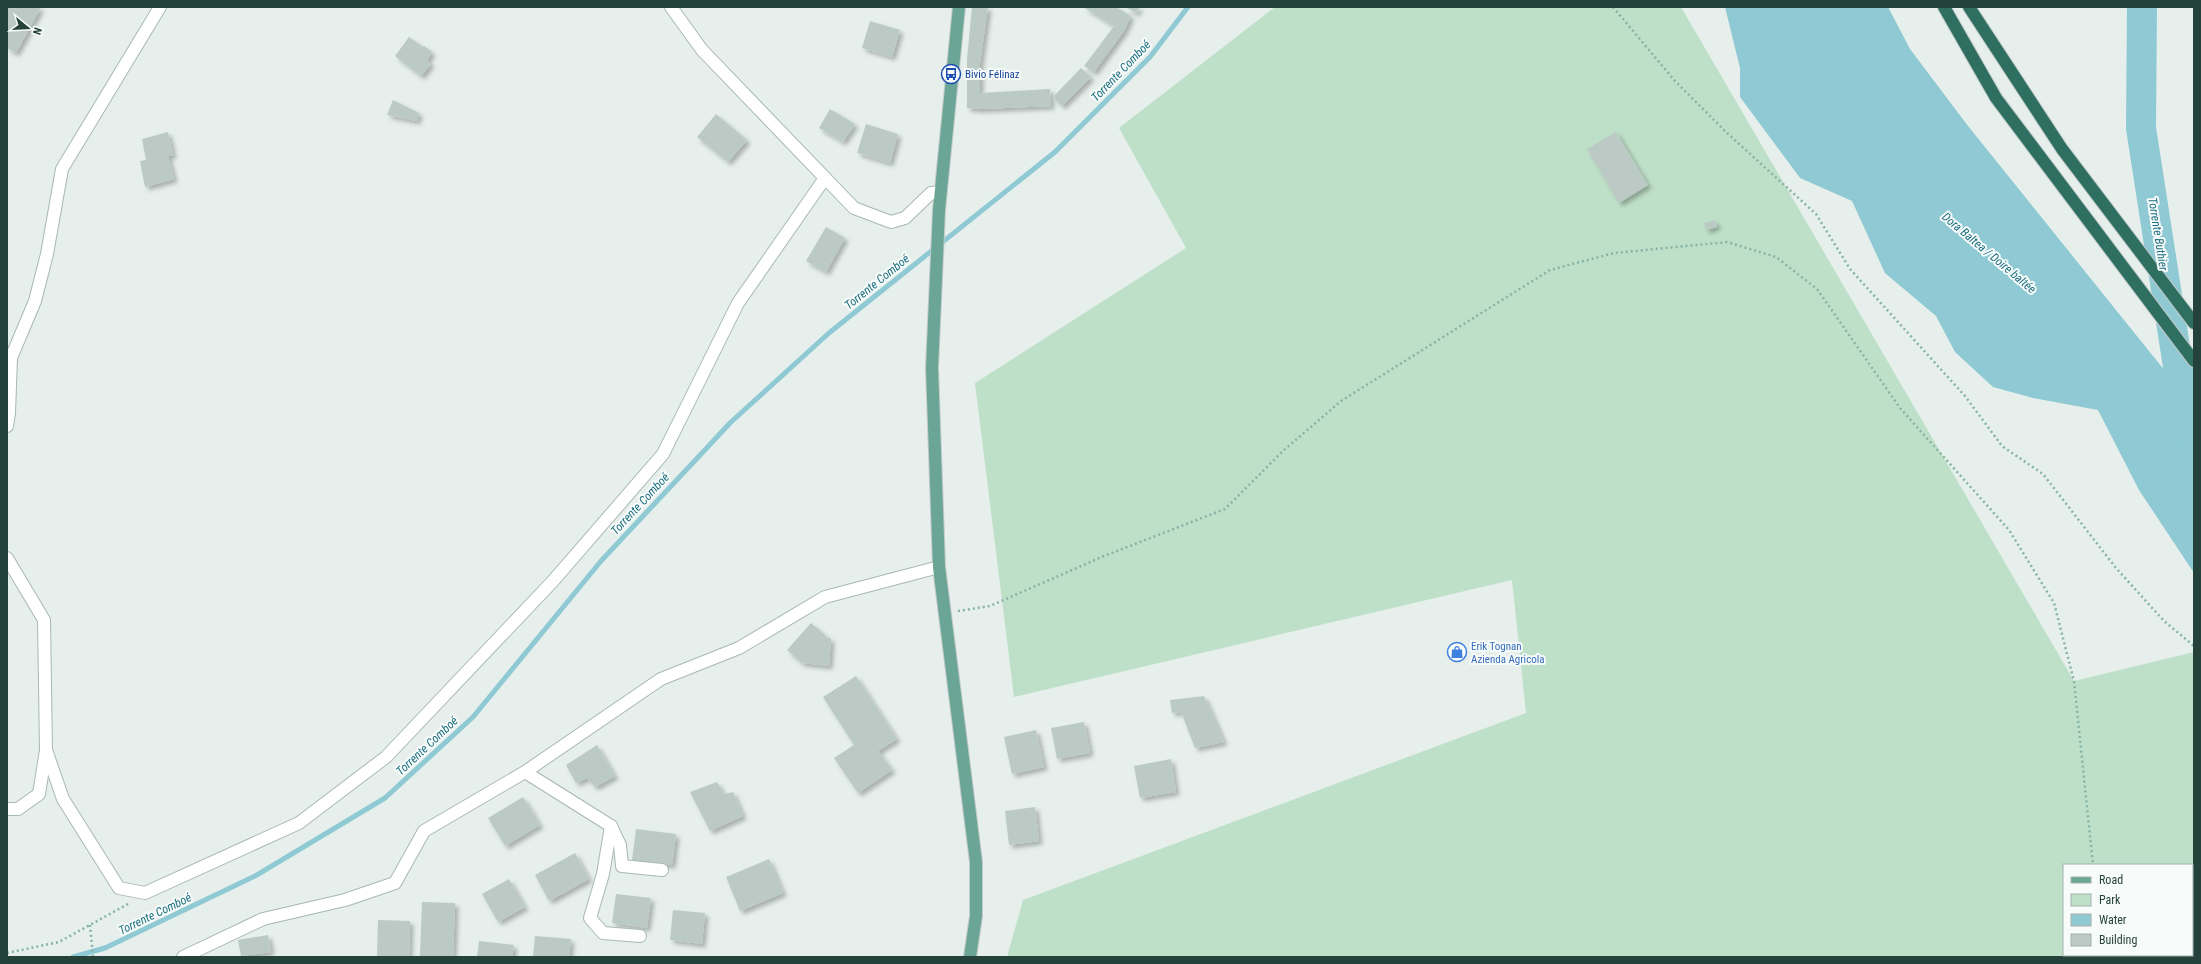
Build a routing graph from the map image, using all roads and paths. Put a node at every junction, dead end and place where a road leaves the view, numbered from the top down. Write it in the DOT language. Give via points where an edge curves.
graph roads {
  1 [pos="160,7"];
  2 [pos="671,7"];
  3 [pos="959,7"];
  4 [pos="1613,7"];
  5 [pos="1944,7"];
  6 [pos="1969,7"];
  7 [pos="825,178"];
  8 [pos="940,192"];
  9 [pos="2194,323"];
  10 [pos="2194,361"];
  11 [pos="7,426"];
  12 [pos="7,558"];
  13 [pos="939,567"];
  14 [pos="943,614"];
  15 [pos="2194,646"];
  16 [pos="46,750"];
  17 [pos="525,772"];
  18 [pos="7,809"];
  19 [pos="611,826"];
  20 [pos="2093,864"];
  21 [pos="662,870"];
  22 [pos="145,893"];
  23 [pos="90,925"];
  24 [pos="640,936"];
  25 [pos="7,953"];
  26 [pos="93,957"];
  27 [pos="183,957"];
  28 [pos="970,957"];
  1 -- 11 [label="street" via="62,169 47,254 35,301 11,358"];
  2 -- 7 [label="street" via="702,50"];
  3 -- 8 [label="main road"];
  4 -- 15 [label="path" via="1675,81 1726,132 1816,214 1850,269 1965,396 2002,446 2043,474 2116,568 2164,621"];
  5 -- 10 [label="highway" via="1996,98"];
  6 -- 9 [label="highway" via="2062,149"];
  7 -- 8 [label="street" via="854,208 891,222 905,218 931,193"];
  7 -- 22 [label="street" via="738,303 663,454 553,580 392,751 299,823"];
  8 -- 13 [label="main road" via="932,368"];
  12 -- 16 [label="street" via="44,620"];
  13 -- 14 [label="main road"];
  13 -- 17 [label="street" via="825,597 739,648 661,680"];
  14 -- 20 [label="path" via="990,606 1104,556 1225,509 1283,451 1341,401 1550,270 1614,253 1726,242 1776,256 1817,289 1900,408 2009,530 2054,603 2074,681"];
  14 -- 28 [label="main road" via="976,862 976,916"];
  16 -- 18 [label="street" via="39,794 18,809"];
  16 -- 22 [label="street" via="63,799 119,888"];
  17 -- 19 [label="street"];
  17 -- 27 [label="street" via="424,831 395,883 345,900 263,919"];
  19 -- 21 [label="street" via="620,845 622,866"];
  19 -- 24 [label="street" via="603,874 590,918 603,933"];
  22 -- 23 [label="path"];
  23 -- 25 [label="path" via="59,942"];
  23 -- 26 [label="path"];
}
